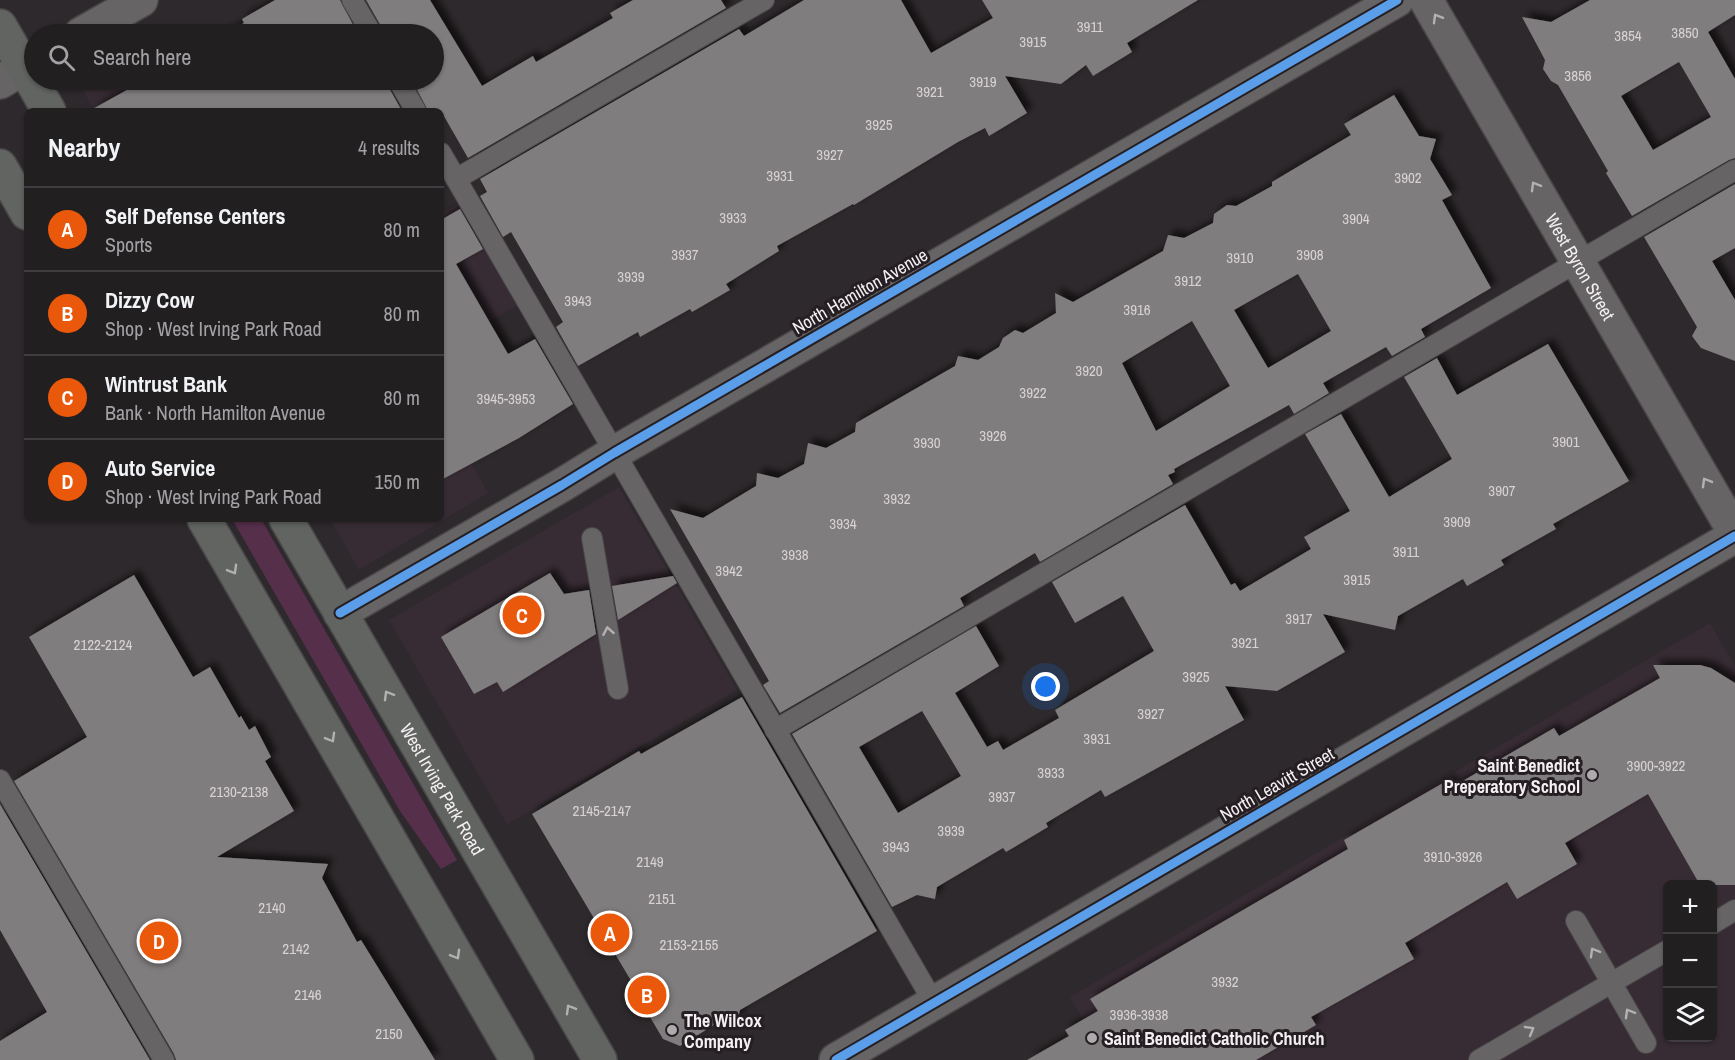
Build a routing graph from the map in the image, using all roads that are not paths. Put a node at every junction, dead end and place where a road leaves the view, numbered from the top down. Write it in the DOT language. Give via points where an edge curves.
graph roads {
  1 [pos="141,0"];
  2 [pos="352,0"];
  3 [pos="764,0"];
  4 [pos="1397,0"];
  5 [pos="1426,0"];
  6 [pos="99,24"];
  7 [pos="366,24"];
  8 [pos="0,26"];
  9 [pos="19,70"];
  10 [pos="34,90"];
  11 [pos="404,90"];
  12 [pos="47,108"];
  13 [pos="414,108"];
  14 [pos="444,158"];
  15 [pos="0,166"];
  16 [pos="1735,170"];
  17 [pos="456,179"];
  18 [pos="24,208"];
  19 [pos="1578,262"];
  20 [pos="614,453"];
  21 [pos="206,522"];
  22 [pos="288,522"];
  23 [pos="1735,535"];
  24 [pos="592,538"];
  25 [pos="340,613"];
  26 [pos="618,689"];
  27 [pos="775,730"];
  28 [pos="0,780"];
  29 [pos="1735,910"];
  30 [pos="1576,921"];
  31 [pos="1717,921"];
  32 [pos="1663,953"];
  33 [pos="1611,983"];
  34 [pos="934,1003"];
  35 [pos="1646,1043"];
  36 [pos="164,1060"];
  37 [pos="517,1060"];
  38 [pos="600,1060"];
  39 [pos="836,1060"];
  40 [pos="1479,1060"];
  1 -- 6 [label="street"];
  2 -- 7 [label="lane"];
  3 -- 17 [label="lane"];
  4 -- 20 [label="street, North Hamilton Avenue"];
  19 -- 5 [label="street, West Byron Street, one-way"];
  8 -- 9 [label="main road"];
  10 -- 12 [label="main road"];
  11 -- 13 [label="lane"];
  14 -- 17 [label="lane"];
  15 -- 18 [label="main road"];
  16 -- 19 [label="lane"];
  17 -- 20 [label="lane"];
  23 -- 19 [label="street, West Byron Street, one-way"];
  19 -- 27 [label="lane"];
  20 -- 25 [label="street, North Hamilton Avenue"];
  20 -- 27 [label="lane"];
  21 -- 37 [label="main road, one-way"];
  22 -- 25 [label="main road, West Irving Park Road"];
  23 -- 34 [label="street, North Leavitt Street"];
  26 -- 24 [label="lane, one-way"];
  38 -- 25 [label="main road, West Irving Park Road, one-way"];
  27 -- 34 [label="lane"];
  28 -- 36 [label="lane"];
  29 -- 31 [label="lane"];
  33 -- 30 [label="lane, one-way"];
  32 -- 33 [label="lane"];
  35 -- 33 [label="lane, one-way"];
  40 -- 33 [label="lane, one-way"];
  34 -- 39 [label="street, North Leavitt Street"];
}
